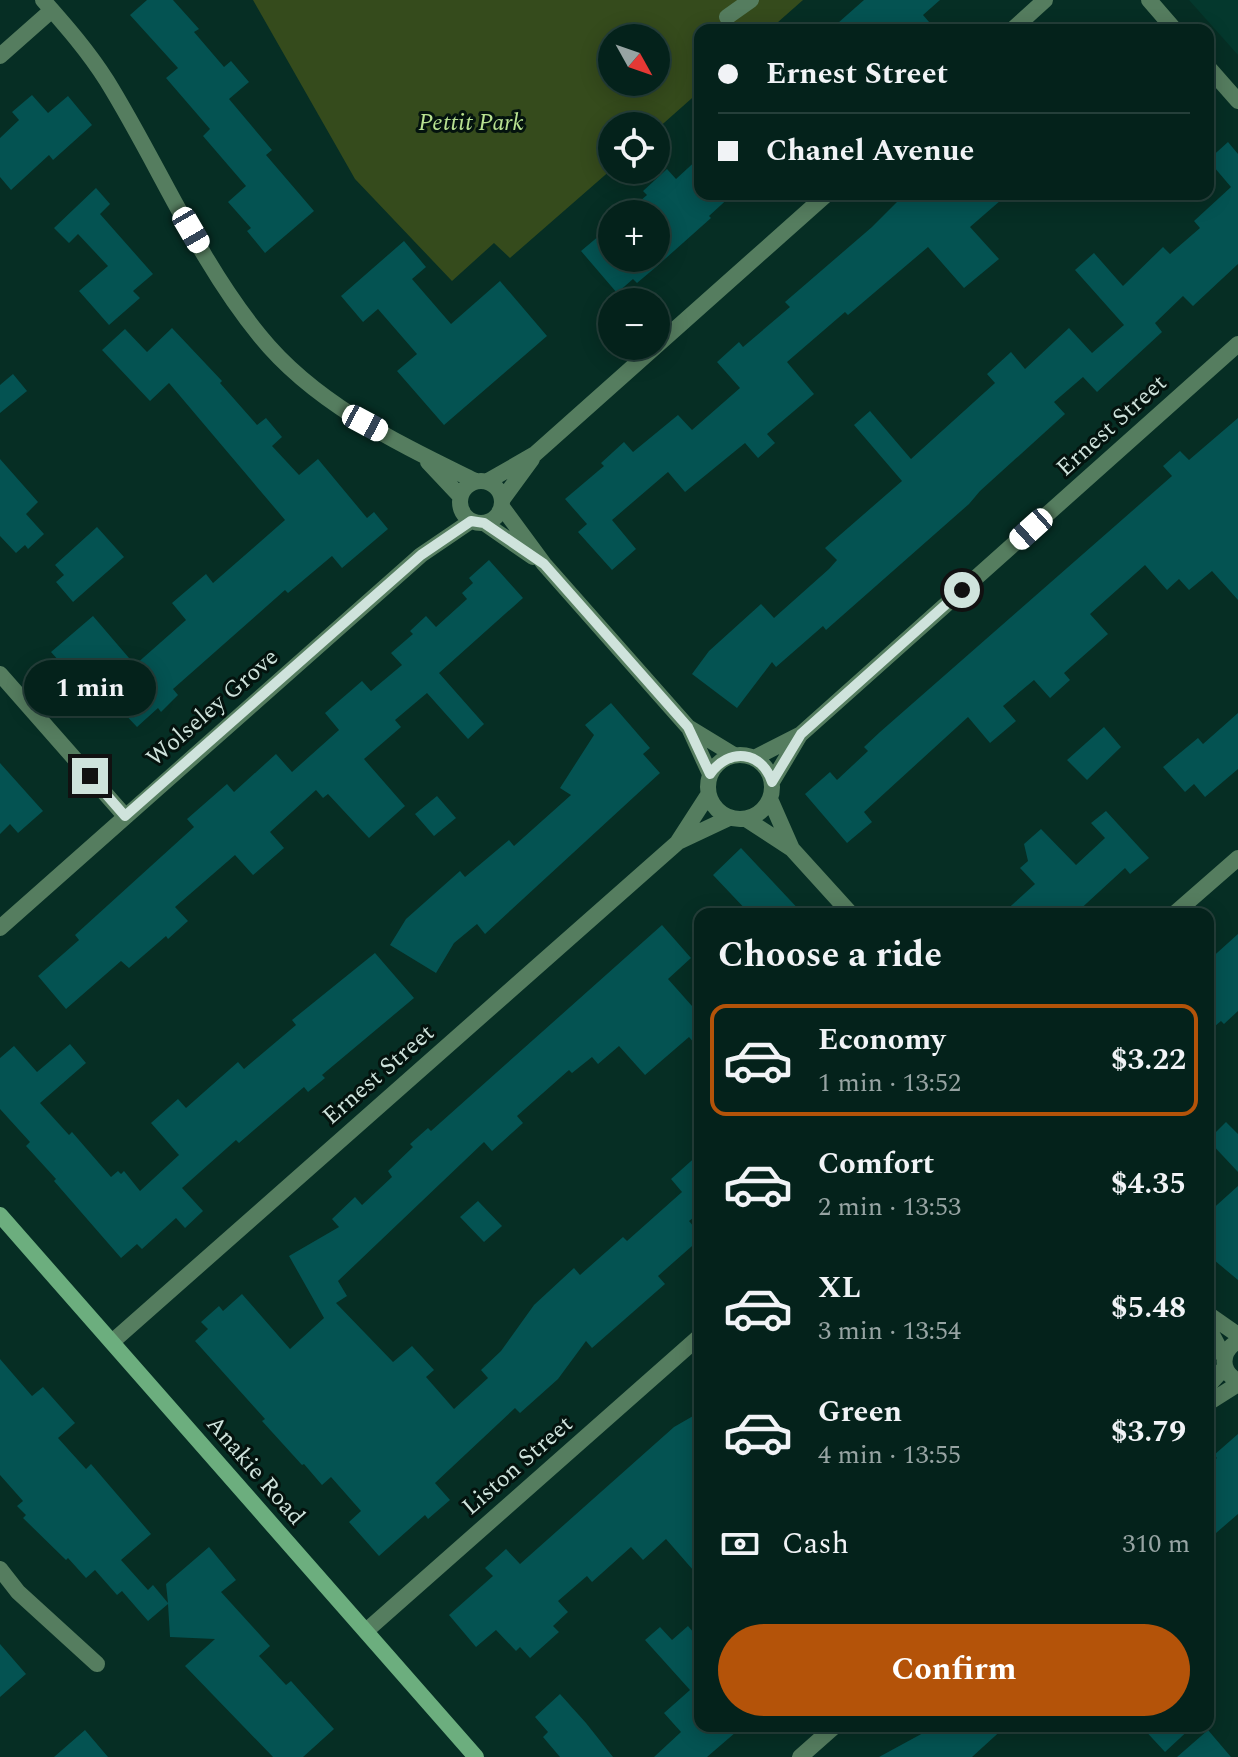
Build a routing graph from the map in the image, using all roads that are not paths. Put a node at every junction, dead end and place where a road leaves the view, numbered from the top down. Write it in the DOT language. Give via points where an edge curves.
graph roads {
  1 [pos="751,0"];
  2 [pos="1045,0"];
  3 [pos="1149,0"];
  4 [pos="47,5"];
  5 [pos="727,17"];
  6 [pos="1019,24"];
  7 [pos="1170,24"];
  8 [pos="0,56"];
  9 [pos="1214,74"];
  10 [pos="1238,101"];
  11 [pos="820,200"];
  12 [pos="1238,344"];
  13 [pos="419,451"];
  14 [pos="535,454"];
  15 [pos="482,481"];
  16 [pos="502,504"];
  17 [pos="469,513"];
  18 [pos="544,564"];
  19 [pos="0,674"];
  20 [pos="688,727"];
  21 [pos="801,734"];
  22 [pos="734,755"];
  23 [pos="754,758"];
  24 [pos="710,774"];
  25 [pos="771,790"];
  26 [pos="708,795"];
  27 [pos="125,816"];
  28 [pos="738,819"];
  29 [pos="677,843"];
  30 [pos="792,849"];
  31 [pos="1238,858"];
  32 [pos="846,908"];
  33 [pos="1181,908"];
  34 [pos="0,928"];
  35 [pos="0,1215"];
  36 [pos="1214,1319"];
  37 [pos="1238,1338"];
  38 [pos="1214,1340"];
  39 [pos="694,1341"];
  40 [pos="112,1342"];
  41 [pos="1224,1362"];
  42 [pos="1214,1377"];
  43 [pos="1238,1383"];
  44 [pos="1214,1399"];
  45 [pos="0,1569"];
  46 [pos="366,1631"];
  47 [pos="97,1664"];
  48 [pos="828,1732"];
  49 [pos="476,1757"];
  50 [pos="800,1757"];
  1 -- 5 [label="street"];
  2 -- 6 [label="street"];
  3 -- 7 [label="street"];
  4 -- 8 [label="street"];
  4 -- 13 [label="street" via="107,81 220,281 261,338 346,412"];
  9 -- 10 [label="street"];
  11 -- 14 [label="street"];
  12 -- 21 [label="street, Ernest Street"];
  13 -- 15 [label="street"];
  13 -- 17 [label="street"];
  14 -- 15 [label="street"];
  14 -- 16 [label="street"];
  15 -- 16 [label="street" via="498,489"];
  15 -- 17 [label="street" via="466,486"];
  16 -- 17 [label="street" via="495,518"];
  16 -- 18 [label="street"];
  17 -- 18 [label="street"];
  17 -- 27 [label="street, Wolseley Grove"];
  18 -- 20 [label="street"];
  19 -- 27 [label="street"];
  20 -- 22 [label="street"];
  20 -- 24 [label="street"];
  21 -- 23 [label="street, Ernest Street"];
  21 -- 25 [label="street, Ernest Street"];
  22 -- 23 [label="street"];
  22 -- 24 [label="street"];
  23 -- 25 [label="street" via="769,772"];
  24 -- 26 [label="street"];
  25 -- 28 [label="street" via="765,808"];
  25 -- 30 [label="street"];
  26 -- 28 [label="street" via="712,805"];
  26 -- 29 [label="street, Ernest Street"];
  27 -- 34 [label="street, Wolseley Grove"];
  28 -- 29 [label="street, Ernest Street"];
  28 -- 30 [label="street"];
  29 -- 40 [label="street, Ernest Street"];
  30 -- 32 [label="street"];
  31 -- 33 [label="street"];
  35 -- 40 [label="main road, Anakie Road"];
  36 -- 37 [label="street"];
  37 -- 41 [label="street"];
  38 -- 41 [label="street"];
  39 -- 46 [label="street, Liston Street"];
  40 -- 46 [label="main road, Anakie Road"];
  41 -- 42 [label="street"];
  41 -- 43 [label="street"];
  43 -- 44 [label="street"];
  45 -- 47 [label="street"];
  46 -- 49 [label="main road, Anakie Road"];
  48 -- 50 [label="street"];
}
